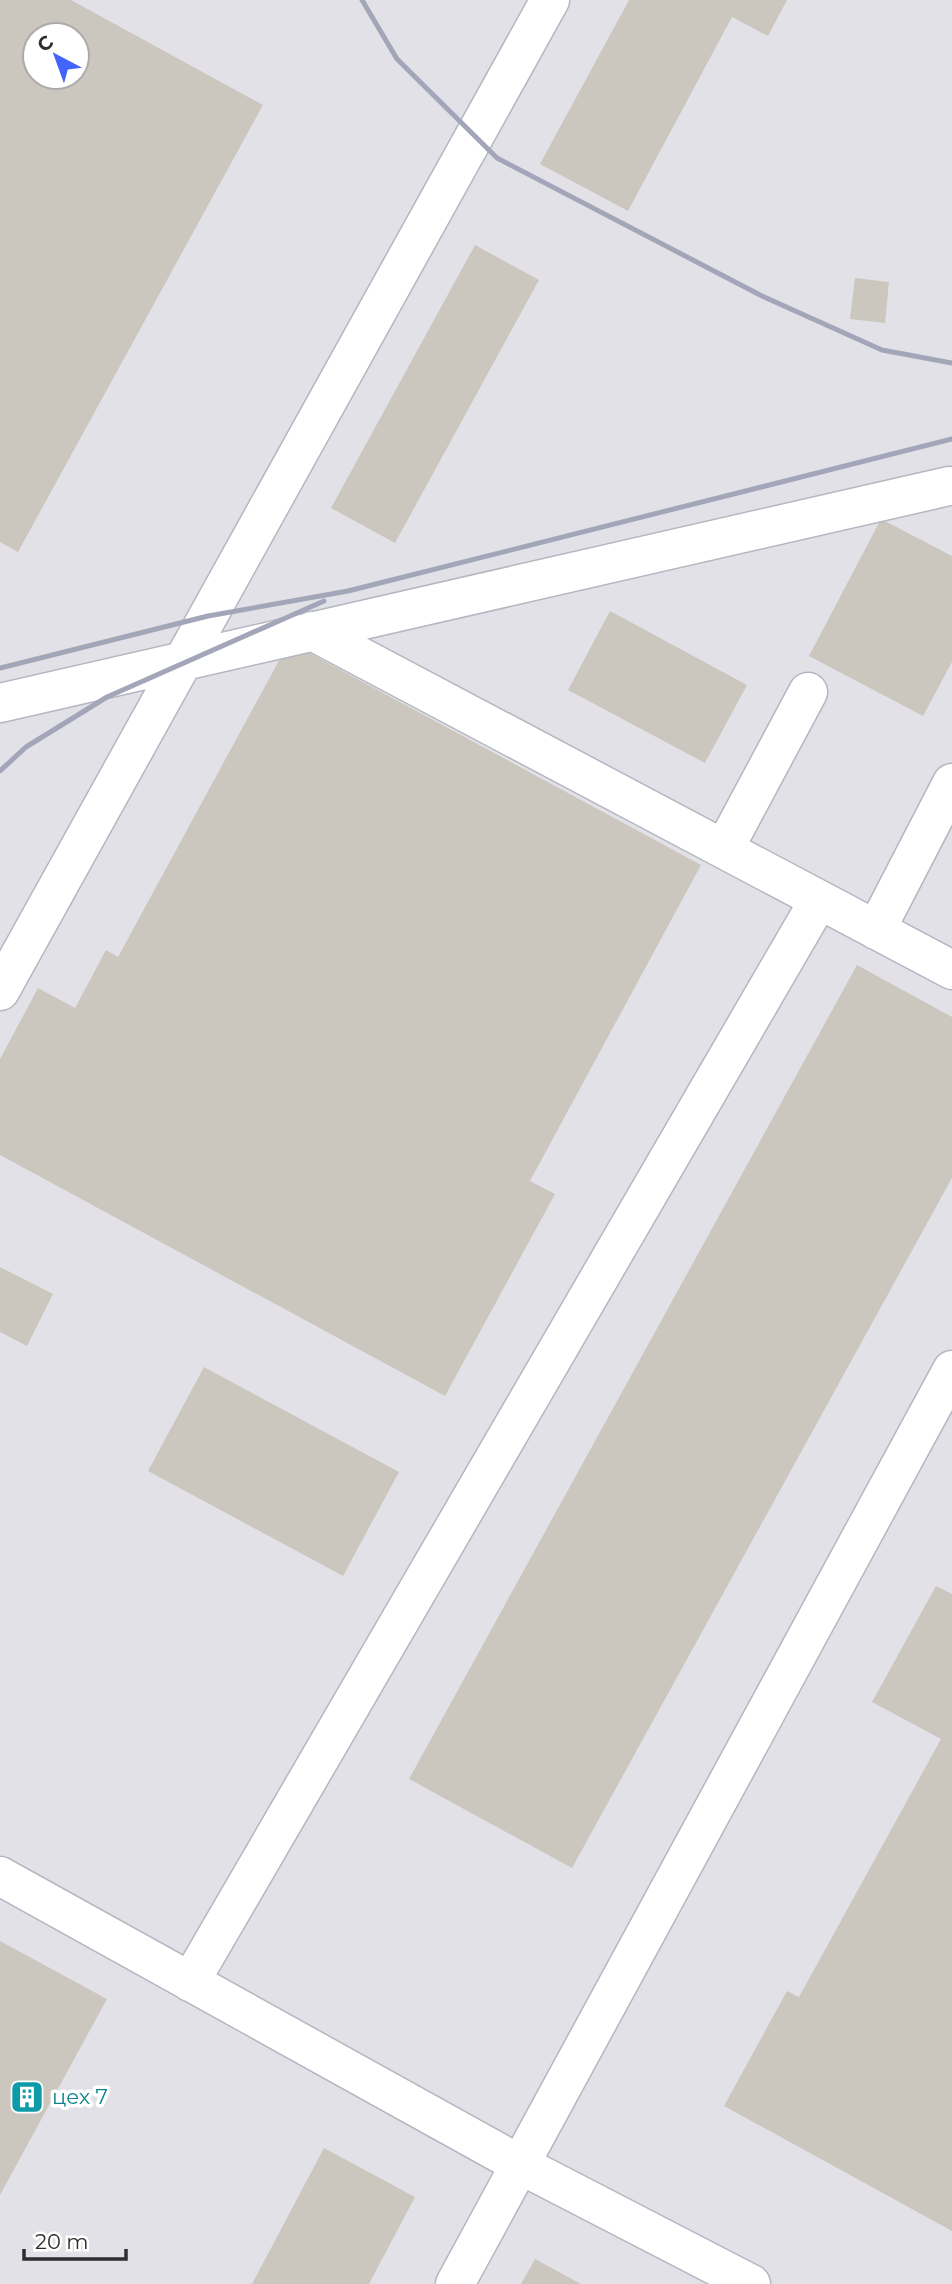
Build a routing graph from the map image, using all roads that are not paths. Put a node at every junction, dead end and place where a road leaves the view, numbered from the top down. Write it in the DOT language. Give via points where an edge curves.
graph roads {
  1 [pos="550,0"];
  2 [pos="948,486"];
  3 [pos="312,631"];
  4 [pos="183,661"];
  5 [pos="808,692"];
  6 [pos="0,703"];
  7 [pos="952,783"];
  8 [pos="724,849"];
  9 [pos="820,900"];
  10 [pos="876,930"];
  11 [pos="952,970"];
  12 [pos="0,991"];
  13 [pos="952,1370"];
  14 [pos="0,1877"];
  15 [pos="190,1982"];
  16 [pos="519,2164"];
  17 [pos="455,2284"];
  18 [pos="751,2284"];
  1 -- 4 [label="lane"];
  2 -- 3 [label="lane"];
  3 -- 4 [label="lane"];
  3 -- 8 [label="lane"];
  4 -- 6 [label="lane"];
  4 -- 12 [label="lane"];
  5 -- 8 [label="lane"];
  7 -- 10 [label="lane"];
  8 -- 9 [label="lane"];
  9 -- 10 [label="lane"];
  9 -- 15 [label="lane"];
  10 -- 11 [label="lane"];
  13 -- 16 [label="lane"];
  14 -- 15 [label="lane"];
  15 -- 16 [label="lane"];
  16 -- 17 [label="lane"];
  16 -- 18 [label="lane"];
}
